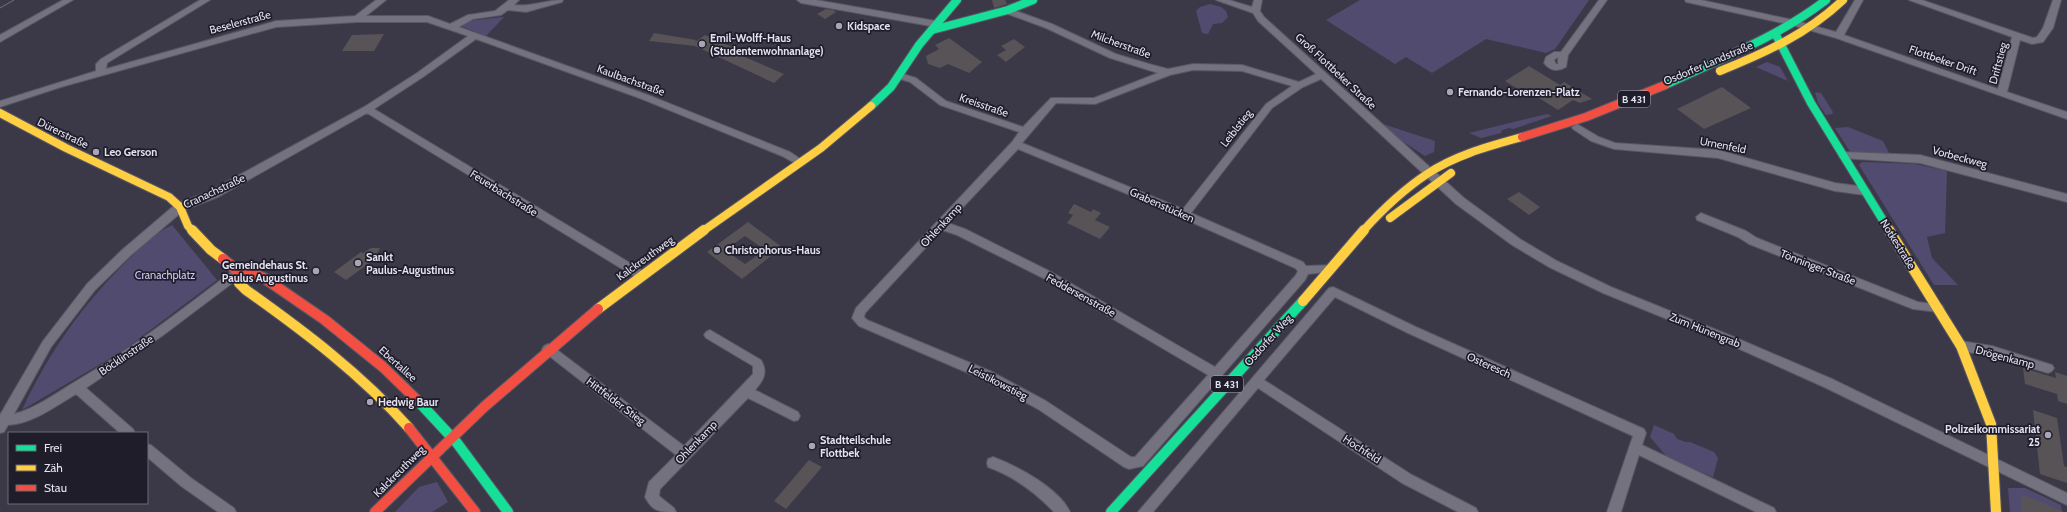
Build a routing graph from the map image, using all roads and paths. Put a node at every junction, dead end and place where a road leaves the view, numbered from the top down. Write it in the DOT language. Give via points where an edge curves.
graph roads {
  1 [pos="69,0"];
  2 [pos="206,0"];
  3 [pos="382,0"];
  4 [pos="515,0"];
  5 [pos="559,0"];
  6 [pos="801,0"];
  7 [pos="957,0"];
  8 [pos="1034,0"];
  9 [pos="1220,0"];
  10 [pos="1258,0"];
  11 [pos="1603,0"];
  12 [pos="1689,0"];
  13 [pos="1826,0"];
  14 [pos="1843,0"];
  15 [pos="1859,0"];
  16 [pos="1913,0"];
  17 [pos="2058,0"];
  18 [pos="847,4"];
  19 [pos="1729,5"];
  20 [pos="508,7"];
  21 [pos="947,11"];
  22 [pos="1008,11"];
  23 [pos="1256,11"];
  24 [pos="1760,16"];
  25 [pos="356,19"];
  26 [pos="960,21"];
  27 [pos="1793,23"];
  28 [pos="451,27"];
  29 [pos="933,27"];
  30 [pos="1811,28"];
  31 [pos="1775,33"];
  32 [pos="473,36"];
  33 [pos="1839,36"];
  34 [pos="2017,36"];
  35 [pos="0,39"];
  36 [pos="1782,44"];
  37 [pos="1563,54"];
  38 [pos="1168,72"];
  39 [pos="101,74"];
  40 [pos="1322,75"];
  41 [pos="900,76"];
  42 [pos="1300,84"];
  43 [pos="2002,93"];
  44 [pos="0,104"];
  45 [pos="367,109"];
  46 [pos="2,116"];
  47 [pos="2067,116"];
  48 [pos="1577,127"];
  49 [pos="1025,131"];
  50 [pos="1016,144"];
  51 [pos="1490,156"];
  52 [pos="1844,156"];
  53 [pos="800,162"];
  54 [pos="1457,170"];
  55 [pos="1430,173"];
  56 [pos="1438,182"];
  57 [pos="1865,191"];
  58 [pos="2067,198"];
  59 [pos="180,207"];
  60 [pos="1184,215"];
  61 [pos="1701,217"];
  62 [pos="941,225"];
  63 [pos="1348,249"];
  64 [pos="1330,268"];
  65 [pos="1304,270"];
  66 [pos="239,272"];
  67 [pos="641,275"];
  68 [pos="1338,293"];
  69 [pos="1938,308"];
  70 [pos="858,318"];
  71 [pos="710,335"];
  72 [pos="1961,346"];
  73 [pos="548,349"];
  74 [pos="2048,368"];
  75 [pos="1217,374"];
  76 [pos="1256,381"];
  77 [pos="76,387"];
  78 [pos="746,391"];
  79 [pos="794,416"];
  80 [pos="1,424"];
  81 [pos="128,432"];
  82 [pos="452,437"];
  83 [pos="1636,448"];
  84 [pos="148,449"];
  85 [pos="685,454"];
  86 [pos="432,456"];
  87 [pos="993,463"];
  88 [pos="1129,463"];
  89 [pos="1994,464"];
  90 [pos="1123,499"];
  91 [pos="2067,499"];
  92 [pos="229,512"];
  93 [pos="375,512"];
  94 [pos="475,512"];
  95 [pos="508,512"];
  96 [pos="669,512"];
  97 [pos="1063,512"];
  98 [pos="1111,512"];
  99 [pos="1117,512"];
  100 [pos="1145,512"];
  101 [pos="1471,512"];
  102 [pos="1614,512"];
  103 [pos="1769,512"];
  104 [pos="1996,512"];
  1 -- 35 [label="street"];
  2 -- 39 [label="street" via="104,61 101,64"];
  3 -- 25 [label="street"];
  4 -- 20 [label="street"];
  5 -- 20 [label="street" via="526,9"];
  6 -- 18 [label="street"];
  7 -- 21 [label="main road, Kalckreuthweg"];
  8 -- 22 [label="main road"];
  9 -- 23 [label="street"];
  10 -- 23 [label="street"];
  11 -- 37 [label="street"];
  12 -- 19 [label="street, Flottbeker Drift"];
  13 -- 27 [label="main road, Osdorfer Landstraße / B 431"];
  14 -- 30 [label="main road, Osdorfer Landstraße / B 431" via="1829,15"];
  15 -- 33 [label="street"];
  16 -- 34 [label="street"];
  17 -- 34 [label="street, Driftstieg" via="2048,28 2040,40 2032,41"];
  18 -- 29 [label="street"];
  19 -- 24 [label="street, Flottbeker Drift"];
  20 -- 28 [label="street" via="493,14 471,17"];
  21 -- 26 [label="main road"];
  21 -- 29 [label="main road, Kalckreuthweg"];
  22 -- 26 [label="main road"];
  22 -- 38 [label="street, Milcherstraße" via="1049,26 1130,63"];
  23 -- 40 [label="street, Groß Flottbeker Straße"];
  24 -- 27 [label="street, Flottbeker Drift"];
  24 -- 31 [label="street"];
  25 -- 28 [label="street, Beselerstraße" via="428,19"];
  25 -- 39 [label="street, Beselerstraße" via="276,24"];
  26 -- 29 [label="main road"];
  27 -- 30 [label="street, Flottbeker Drift"];
  27 -- 31 [label="main road, Osdorfer Landstraße / B 431"];
  28 -- 32 [label="street, Kaulbachstraße"];
  29 -- 41 [label="main road, Kalckreuthweg" via="918,45"];
  30 -- 33 [label="street, Flottbeker Drift"];
  30 -- 36 [label="main road, Osdorfer Landstraße / B 431"];
  31 -- 36 [label="main road, Notkestraße"];
  31 -- 55 [label="main road, Osdorfer Landstraße / B 431" via="1617,106 1466,156"];
  32 -- 45 [label="street, Cranachstraße" via="420,75"];
  32 -- 53 [label="street, Kaulbachstraße" via="646,97"];
  33 -- 43 [label="street, Flottbeker Drift"];
  34 -- 43 [label="street, Driftstieg"];
  36 -- 48 [label="main road, Osdorfer Landstraße / B 431" via="1663,96"];
  36 -- 52 [label="main road, Notkestraße" via="1811,103"];
  38 -- 42 [label="street, Milcherstraße" via="1193,67 1242,68"];
  38 -- 49 [label="street" via="1095,101 1056,99"];
  39 -- 44 [label="street, Beselerstraße"];
  40 -- 42 [label="street, Leiblstieg"];
  40 -- 55 [label="street, Groß Flottbeker Straße"];
  41 -- 49 [label="street, Kreisstraße" via="916,82 943,103"];
  41 -- 53 [label="main road, Kalckreuthweg" via="859,118"];
  42 -- 60 [label="street, Leiblstieg" via="1269,106"];
  43 -- 47 [label="street, Flottbeker Drift"];
  45 -- 59 [label="street, Cranachstraße" via="214,194"];
  45 -- 67 [label="street, Feuerbachstraße"];
  46 -- 59 [label="main road, Dürerstraße" via="169,197"];
  48 -- 51 [label="main road, Osdorfer Landstraße / B 431"];
  48 -- 57 [label="street, Urnenfeld" via="1614,146 1718,154 1835,187"];
  49 -- 50 [label="street, Ohlenkamp"];
  50 -- 60 [label="street, Grabenstücken"];
  50 -- 62 [label="street, Ohlenkamp"];
  52 -- 57 [label="main road, Notkestraße"];
  52 -- 58 [label="street, Vorbeckweg" via="1901,156 1920,159"];
  53 -- 67 [label="main road, Kalckreuthweg"];
  54 -- 56 [label="main road, B 431"];
  55 -- 56 [label="street, Zum Hünengrab"];
  55 -- 63 [label="main road, Osdorfer Weg / B 431" via="1381,211"];
  56 -- 63 [label="main road, Osdorfer Weg / B 431"];
  56 -- 89 [label="street, Zum Hünengrab" via="1516,242 1560,268 1828,383"];
  57 -- 69 [label="main road, Notkestraße"];
  59 -- 66 [label="main road, Ebertallee" via="188,226 210,250"];
  59 -- 80 [label="street, Cranachstraße" via="126,252 91,287 48,344"];
  60 -- 65 [label="street, Grabenstücken" via="1299,265"];
  61 -- 69 [label="street, Tönninger Straße" via="1753,241 1917,306"];
  62 -- 70 [label="street, Ohlenkamp" via="860,310"];
  62 -- 75 [label="street, Feddersenstraße" via="961,232 1049,276"];
  63 -- 64 [label="main road, Osdorfer Weg / B 431"];
  64 -- 65 [label="street"];
  64 -- 90 [label="main road, Osdorfer Weg / B 431"];
  65 -- 75 [label="street, Osdorfer Weg" via="1301,277"];
  66 -- 77 [label="street, Böcklinstraße" via="154,336"];
  66 -- 82 [label="main road, Ebertallee" via="252,273 264,278 343,331 396,377"];
  66 -- 86 [label="main road" via="239,283 246,290 329,350 377,392"];
  67 -- 73 [label="main road, Kalckreuthweg"];
  68 -- 76 [label="street, Osdorfer Weg" via="1330,294"];
  68 -- 83 [label="street, Osteresch" via="1412,330 1640,433"];
  69 -- 72 [label="main road, Notkestraße"];
  70 -- 88 [label="street, Leistikowstieg" via="863,323 986,375 1042,405"];
  71 -- 78 [label="street, Ohlenkamp" via="757,363 760,368 759,374"];
  72 -- 74 [label="street, Drögenkamp" via="1992,351"];
  72 -- 89 [label="main road, Notkestraße" via="1988,413"];
  73 -- 82 [label="main road, Kalckreuthweg"];
  73 -- 85 [label="street, Hittfelder Stieg"];
  75 -- 88 [label="street, Osdorfer Weg" via="1138,462"];
  76 -- 100 [label="street, Osdorfer Weg"];
  76 -- 101 [label="street, Hochfeld" via="1407,479"];
  77 -- 80 [label="street, Böcklinstraße" via="19,420"];
  77 -- 81 [label="street"];
  78 -- 79 [label="street"];
  78 -- 85 [label="street, Ohlenkamp"];
  82 -- 86 [label="main road, Kalckreuthweg"];
  82 -- 95 [label="main road, Ebertallee"];
  83 -- 102 [label="street"];
  83 -- 103 [label="street"];
  84 -- 92 [label="street" via="186,482"];
  85 -- 96 [label="street, Ohlenkamp" via="654,486 652,497"];
  86 -- 93 [label="main road, Kalckreuthweg"];
  86 -- 94 [label="main road"];
  87 -- 97 [label="street" via="1006,467 1040,487"];
  89 -- 91 [label="street"];
  89 -- 104 [label="main road, Notkestraße"];
  90 -- 98 [label="main road, Osdorfer Weg / B 431"];
  90 -- 99 [label="main road, Osdorfer Weg / B 431"];
}
